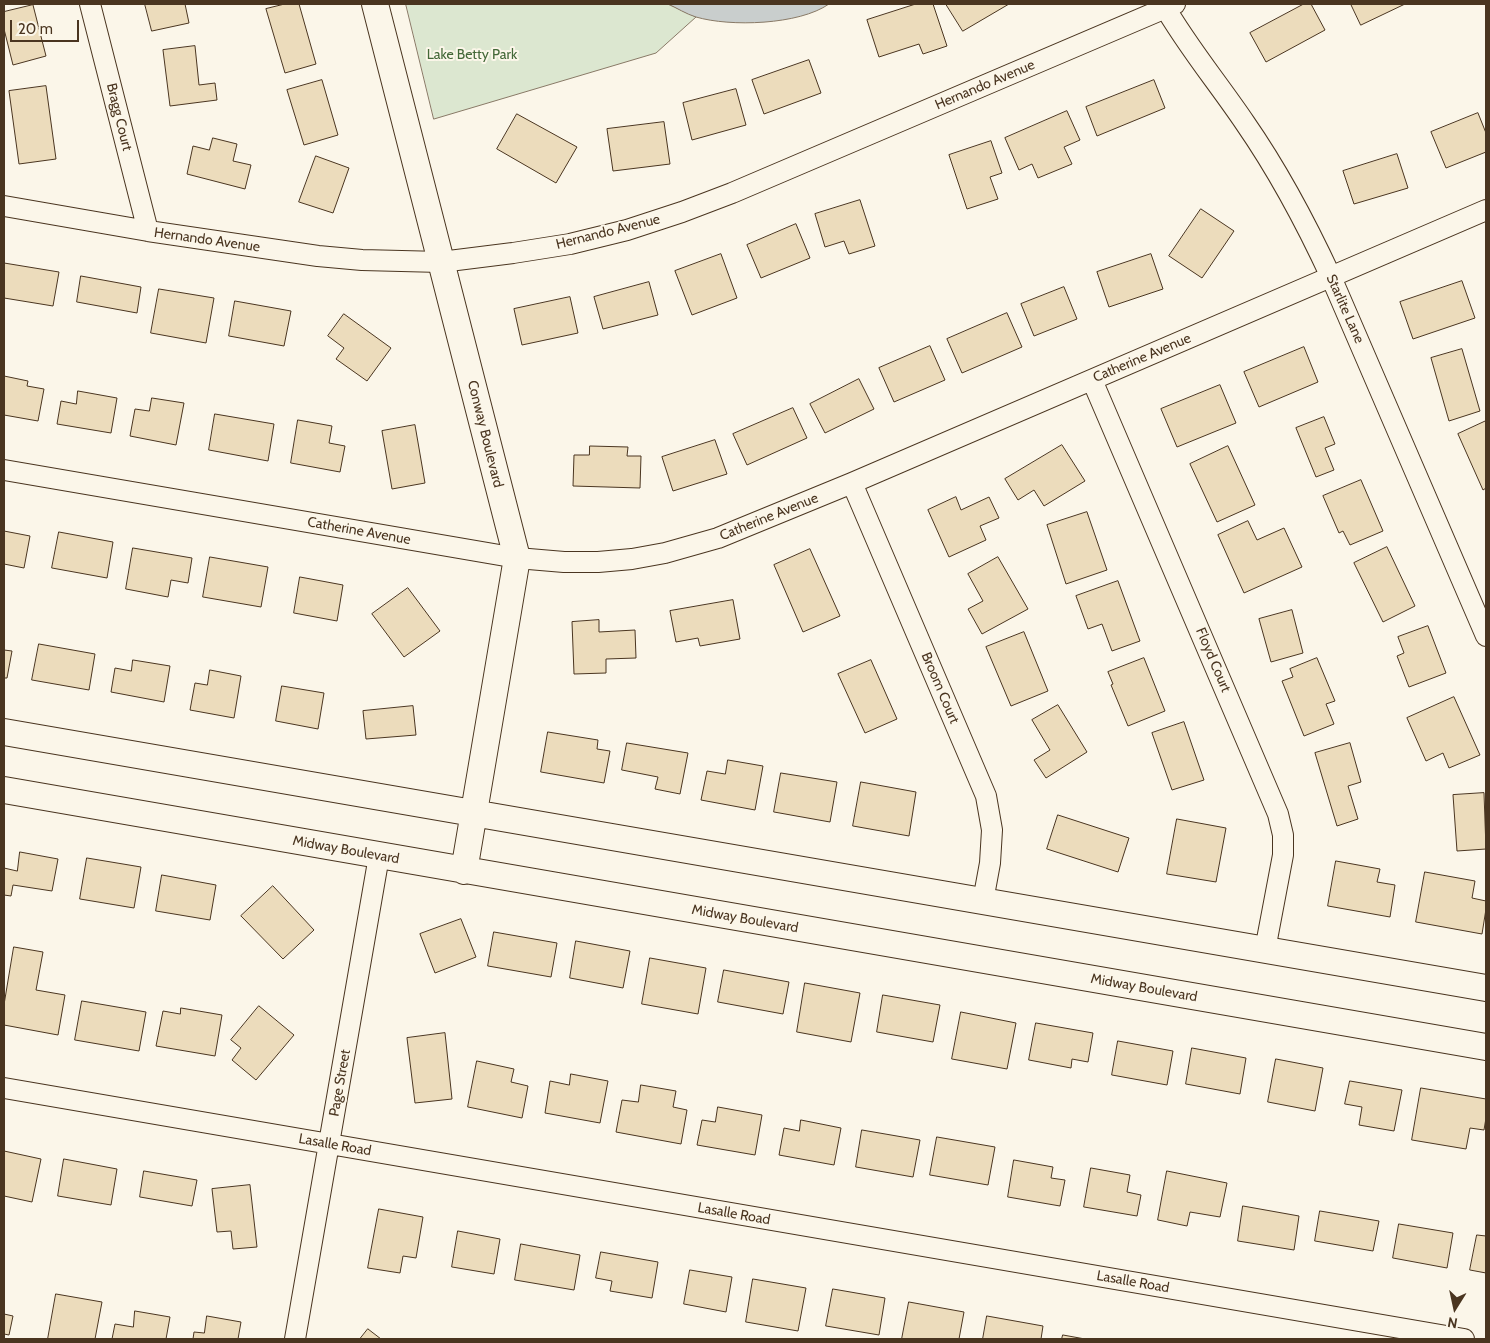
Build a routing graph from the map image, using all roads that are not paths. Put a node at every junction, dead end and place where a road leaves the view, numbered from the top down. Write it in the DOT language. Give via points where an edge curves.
graph roads {
  1 [pos="90,4"];
  2 [pos="375,4"];
  3 [pos="1168,5"];
  4 [pos="4,206"];
  5 [pos="1486,210"];
  6 [pos="148,231"];
  7 [pos="441,262"];
  8 [pos="1331,277"];
  9 [pos="1092,380"];
  10 [pos="4,470"];
  11 [pos="852,483"];
  12 [pos="517,558"];
  13 [pos="1486,636"];
  14 [pos="4,732"];
  15 [pos="4,790"];
  16 [pos="474,814"];
  17 [pos="379,856"];
  18 [pos="464,870"];
  19 [pos="983,901"];
  20 [pos="1265,950"];
  21 [pos="1486,988"];
  22 [pos="1486,1047"];
  23 [pos="4,1088"];
  24 [pos="329,1144"];
  25 [pos="295,1339"];
  26 [pos="1464,1339"];
  1 -- 6 [label="street, Bragg Court"];
  2 -- 7 [label="street, Conway Boulevard"];
  3 -- 7 [label="street, Hernando Avenue" via="682,212 570,244"];
  3 -- 8 [label="street, Starlite Lane" via="1196,55 1277,172 1306,222"];
  4 -- 6 [label="street, Hernando Avenue"];
  5 -- 8 [label="street, Catherine Avenue"];
  6 -- 7 [label="street, Hernando Avenue" via="318,256"];
  7 -- 12 [label="street, Conway Boulevard"];
  8 -- 9 [label="street, Catherine Avenue"];
  8 -- 13 [label="street, Starlite Lane"];
  9 -- 11 [label="street, Catherine Avenue"];
  9 -- 20 [label="street, Floyd Court" via="1278,814 1283,855"];
  10 -- 12 [label="street, Catherine Avenue"];
  11 -- 12 [label="street, Catherine Avenue" via="718,538 665,553 598,562"];
  11 -- 19 [label="street, Broom Court" via="986,796 992,830"];
  12 -- 16 [label="street, Conway Boulevard"];
  14 -- 16 [label="street"];
  15 -- 17 [label="street, Midway Boulevard"];
  16 -- 18 [label="street, Conway Boulevard"];
  16 -- 19 [label="street"];
  17 -- 18 [label="street, Midway Boulevard"];
  17 -- 24 [label="street, Page Street"];
  18 -- 22 [label="street, Midway Boulevard"];
  19 -- 20 [label="street"];
  20 -- 21 [label="street"];
  23 -- 24 [label="street, Lasalle Road"];
  24 -- 25 [label="street, Page Street"];
  24 -- 26 [label="street, Lasalle Road"];
}
